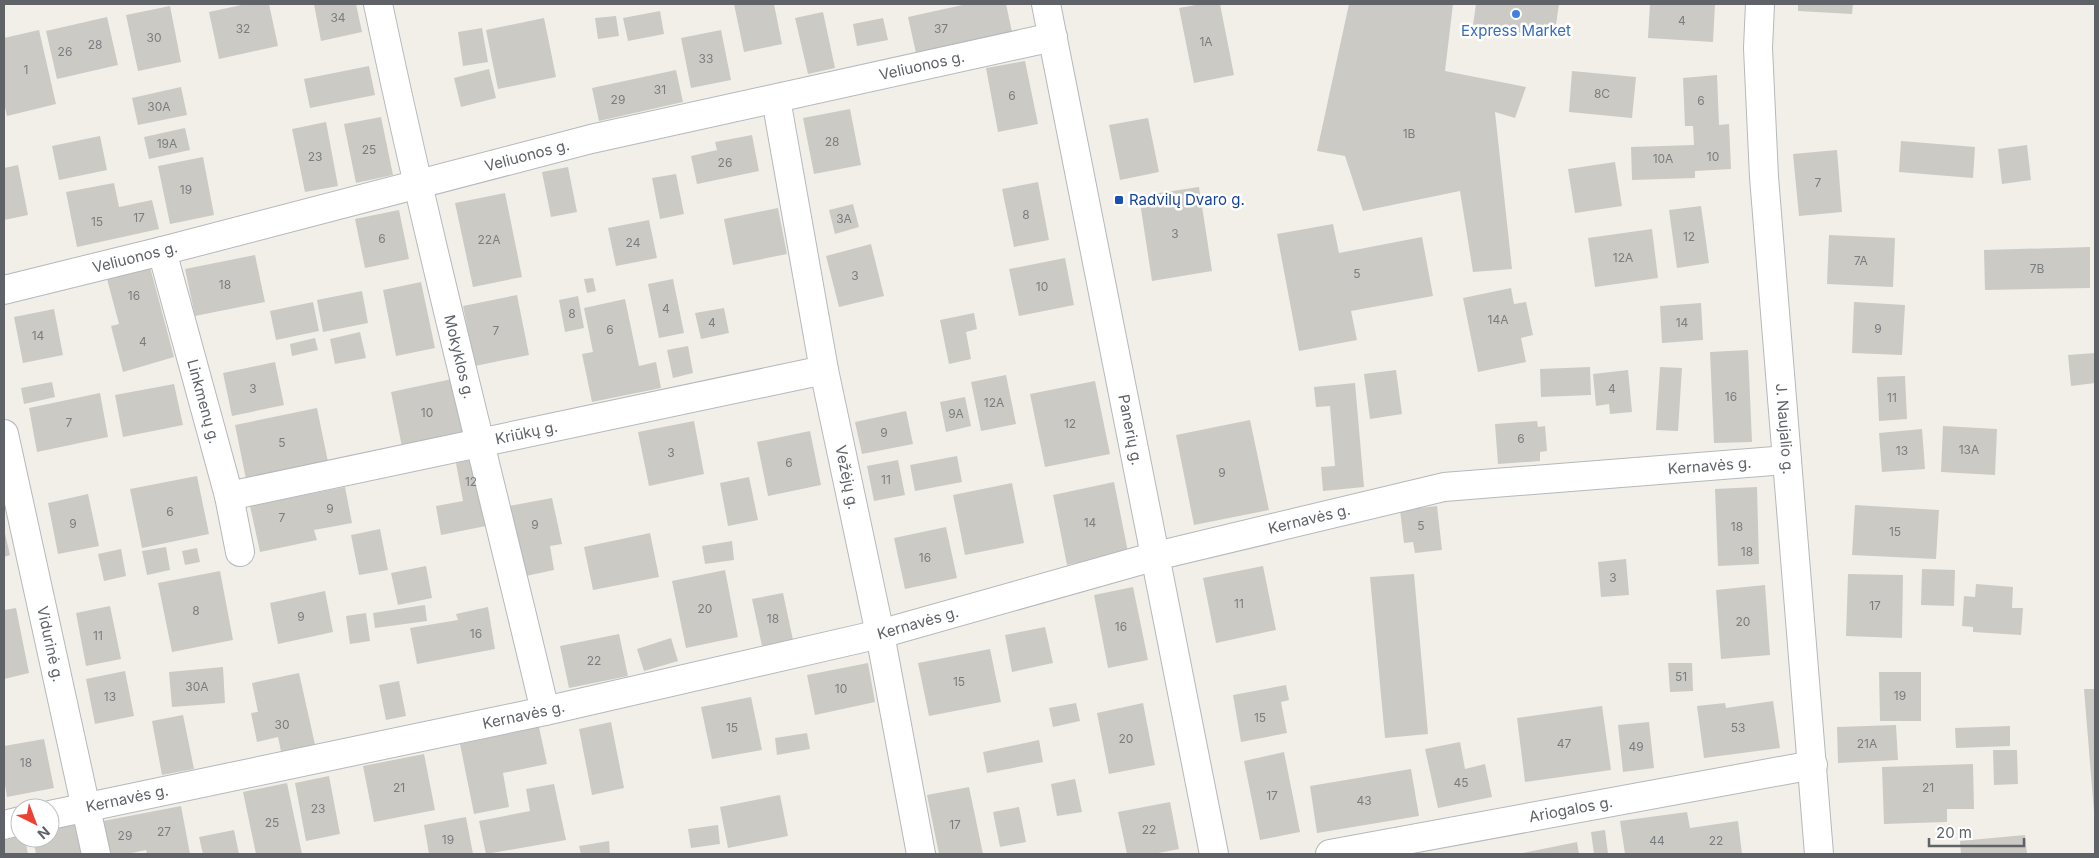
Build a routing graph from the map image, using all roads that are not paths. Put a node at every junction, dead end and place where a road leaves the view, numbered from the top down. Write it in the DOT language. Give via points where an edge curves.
graph roads {
  1 [pos="378,4"];
  2 [pos="1046,4"];
  3 [pos="1760,4"];
  4 [pos="1053,37"];
  5 [pos="776,99"];
  6 [pos="416,185"];
  7 [pos="162,251"];
  8 [pos="4,290"];
  9 [pos="824,370"];
  10 [pos="4,434"];
  11 [pos="481,442"];
  12 [pos="1787,460"];
  13 [pos="229,496"];
  14 [pos="240,552"];
  15 [pos="1156,556"];
  16 [pos="880,634"];
  17 [pos="545,711"];
  18 [pos="1813,765"];
  19 [pos="86,807"];
  20 [pos="60,813"];
  21 [pos="96,854"];
  22 [pos="922,854"];
  23 [pos="1214,854"];
  24 [pos="1330,854"];
  25 [pos="1819,854"];
  1 -- 6 [label="street, Mokyklos g."];
  2 -- 4 [label="street, Panerių g."];
  3 -- 12 [label="street, J. Naujalio g." via="1759,101"];
  4 -- 5 [label="street, Veliuonos g."];
  4 -- 15 [label="street, Panerių g."];
  5 -- 6 [label="street, Veliuonos g." via="591,139"];
  5 -- 9 [label="street, Vežėjų g."];
  6 -- 7 [label="street, Veliuonos g."];
  6 -- 11 [label="street, Mokyklos g."];
  7 -- 8 [label="street, Veliuonos g."];
  7 -- 13 [label="street, Linkmenų g."];
  9 -- 11 [label="street, Kriūkų g."];
  9 -- 16 [label="street, Vežėjų g."];
  10 -- 19 [label="street, Vidurinė g."];
  11 -- 13 [label="street, Kriūkų g."];
  11 -- 17 [label="street, Mokyklos g."];
  12 -- 15 [label="street, Kernavės g." via="1444,487"];
  12 -- 18 [label="street, J. Naujalio g."];
  13 -- 14 [label="street, Linkmenų g."];
  15 -- 16 [label="street, Kernavės g."];
  15 -- 23 [label="street, Panerių g."];
  16 -- 17 [label="street, Kernavės g."];
  16 -- 22 [label="street, Vežėjų g."];
  17 -- 19 [label="street, Kernavės g."];
  18 -- 24 [label="street, Ariogalos g."];
  18 -- 25 [label="street, J. Naujalio g."];
  19 -- 20 [label="street, Kernavės g."];
  19 -- 21 [label="street, Vidurinė g."];
}
